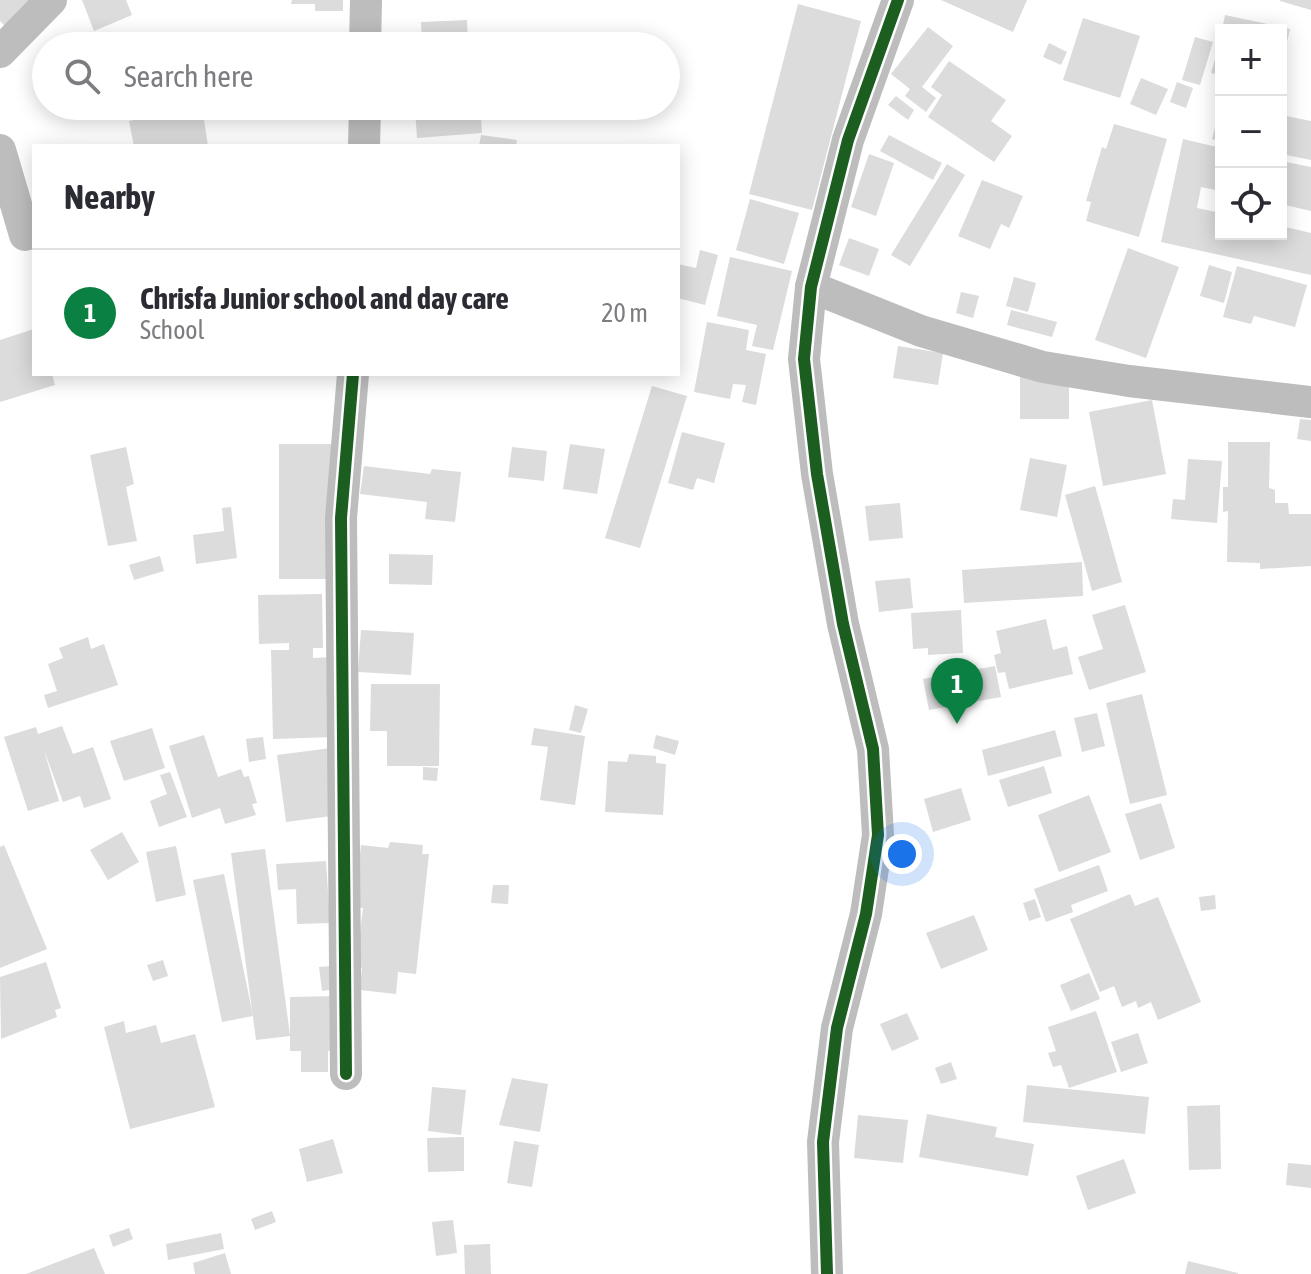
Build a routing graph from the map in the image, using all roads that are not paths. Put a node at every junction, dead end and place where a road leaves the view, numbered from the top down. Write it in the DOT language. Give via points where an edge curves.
graph roads {
  1 [pos="51,0"];
  2 [pos="366,0"];
  3 [pos="898,0"];
  4 [pos="365,32"];
  5 [pos="0,52"];
  6 [pos="365,120"];
  7 [pos="364,144"];
  8 [pos="0,150"];
  9 [pos="25,235"];
  10 [pos="811,287"];
  11 [pos="353,376"];
  12 [pos="1311,402"];
  13 [pos="346,1074"];
  14 [pos="827,1274"];
  1 -- 5 [label="street"];
  2 -- 4 [label="street"];
  3 -- 10 [label="street" via="848,140"];
  6 -- 7 [label="street"];
  8 -- 9 [label="street"];
  10 -- 12 [label="street" via="921,331 1043,367"];
  10 -- 14 [label="street" via="804,359 817,474 843,624 873,749 878,835 866,914 837,1028 825,1128"];
  11 -- 13 [label="street" via="341,518"];
}
